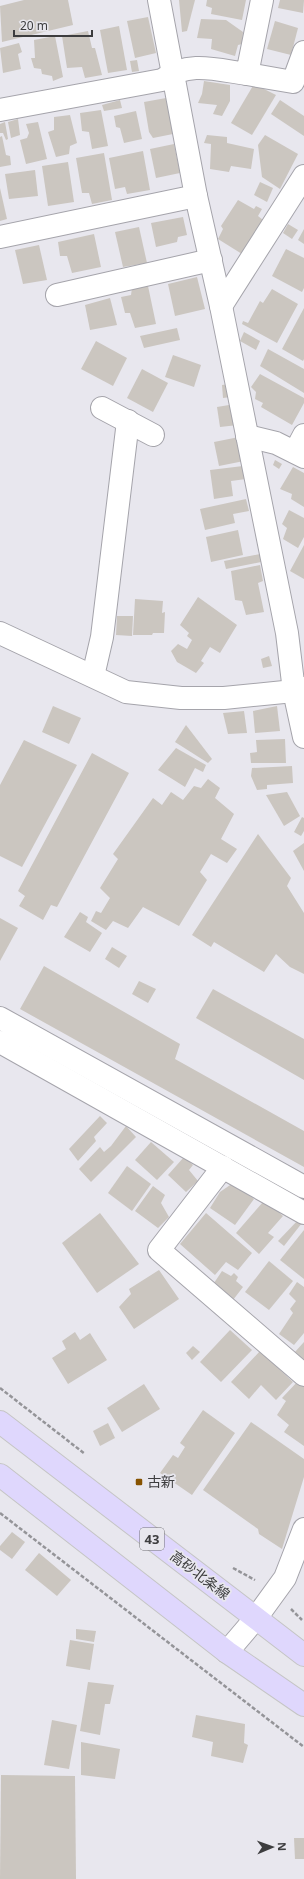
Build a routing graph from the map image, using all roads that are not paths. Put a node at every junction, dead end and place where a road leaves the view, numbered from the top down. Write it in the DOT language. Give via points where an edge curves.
graph roads {
  1 [pos="159,0"];
  2 [pos="262,0"];
  3 [pos="304,52"];
  4 [pos="173,72"];
  5 [pos="247,74"];
  6 [pos="0,110"];
  7 [pos="304,176"];
  8 [pos="196,196"];
  9 [pos="0,237"];
  10 [pos="211,260"];
  11 [pos="57,295"];
  12 [pos="221,306"];
  13 [pos="102,408"];
  14 [pos="128,421"];
  15 [pos="153,435"];
  16 [pos="247,436"];
  17 [pos="301,448"];
  18 [pos="0,633"];
  19 [pos="304,666"];
  20 [pos="93,676"];
  21 [pos="299,690"];
  22 [pos="304,737"];
  23 [pos="0,1018"];
  24 [pos="0,1042"];
  25 [pos="149,1101"];
  26 [pos="139,1120"];
  27 [pos="222,1167"];
  28 [pos="304,1187"];
  29 [pos="304,1213"];
  30 [pos="304,1375"];
  31 [pos="0,1422"];
  32 [pos="0,1475"];
  33 [pos="304,1528"];
  34 [pos="256,1618"];
  35 [pos="227,1652"];
  36 [pos="304,1655"];
  37 [pos="304,1705"];
  1 -- 4 [label="street"];
  2 -- 5 [label="street"];
  3 -- 5 [label="street" via="293,82"];
  4 -- 5 [label="street" via="196,67"];
  4 -- 6 [label="street" via="162,80"];
  4 -- 8 [label="street"];
  7 -- 12 [label="street"];
  8 -- 9 [label="street"];
  8 -- 10 [label="street"];
  10 -- 11 [label="street"];
  10 -- 12 [label="street"];
  12 -- 16 [label="street"];
  13 -- 14 [label="street"];
  14 -- 15 [label="street"];
  14 -- 20 [label="street" via="102,637"];
  16 -- 17 [label="street"];
  16 -- 21 [label="street"];
  18 -- 20 [label="street"];
  19 -- 21 [label="street"];
  20 -- 21 [label="street" via="126,692 181,698 224,698"];
  21 -- 22 [label="street"];
  23 -- 25 [label="street"];
  24 -- 26 [label="street"];
  25 -- 26 [label="street"];
  25 -- 28 [label="street"];
  26 -- 27 [label="street"];
  27 -- 29 [label="street"];
  27 -- 30 [label="street" via="159,1250"];
  31 -- 34 [label="main road, 高砂北条線 / 43"];
  32 -- 35 [label="main road"];
  33 -- 34 [label="street" via="285,1578"];
  34 -- 35 [label="street"];
  34 -- 36 [label="main road, 高砂北条線 / 43"];
  35 -- 37 [label="main road"];
}
